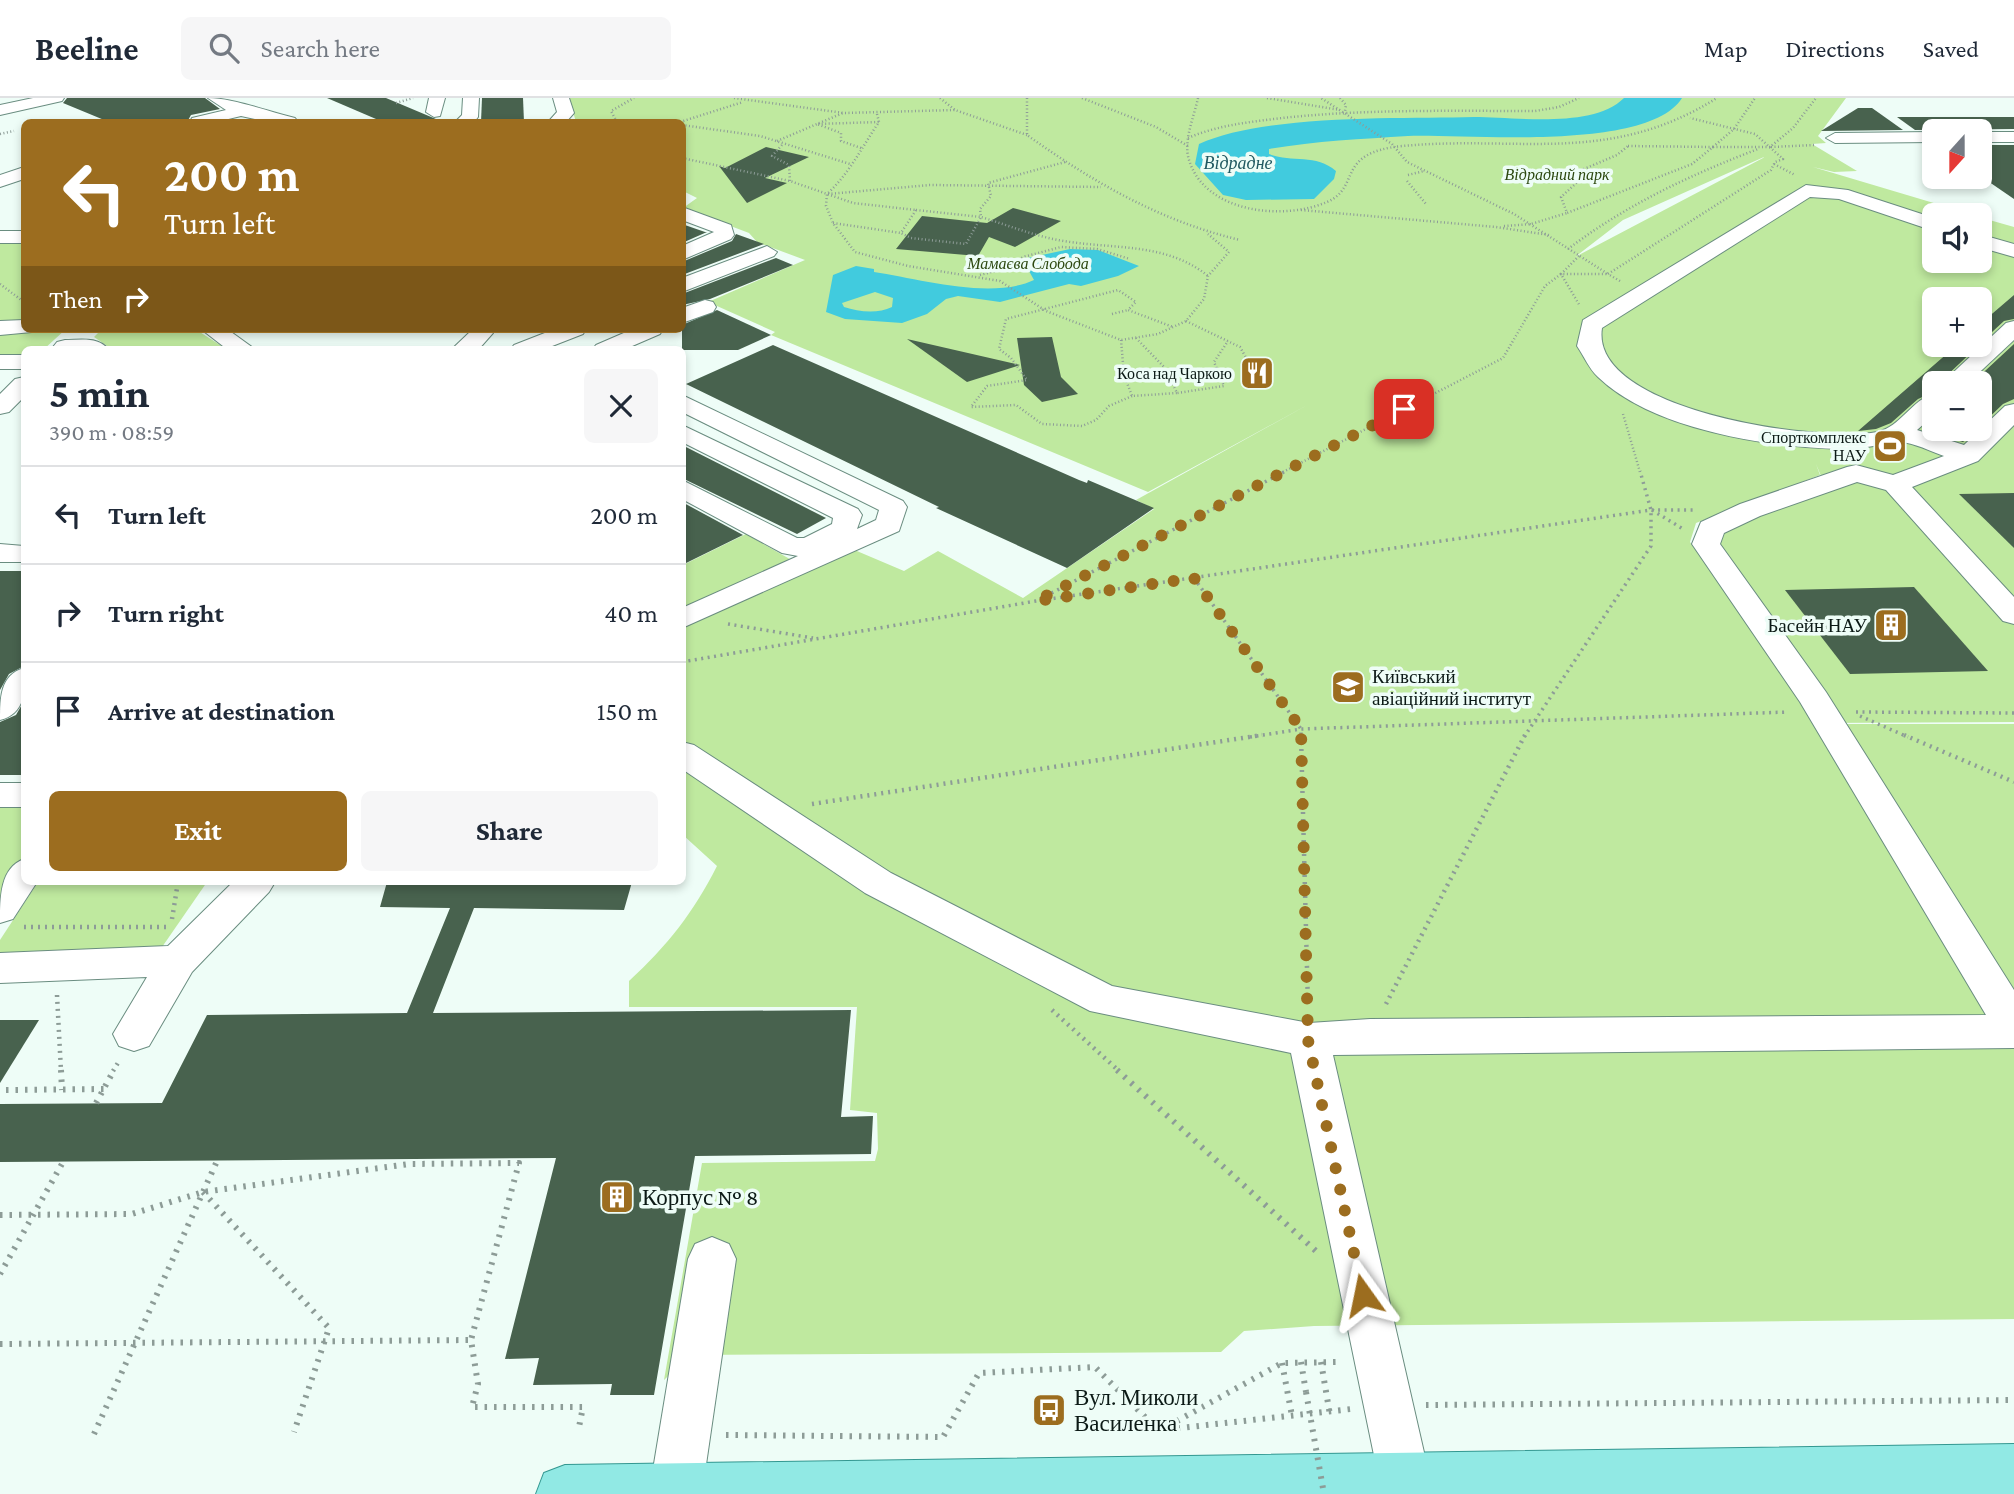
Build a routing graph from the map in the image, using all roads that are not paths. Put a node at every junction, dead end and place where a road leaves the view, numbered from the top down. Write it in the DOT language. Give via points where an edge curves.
graph roads {
  1 [pos="56,98"];
  2 [pos="216,98"];
  3 [pos="471,98"];
  4 [pos="561,98"];
  5 [pos="0,110"];
  6 [pos="241,111"];
  7 [pos="210,119"];
  8 [pos="272,119"];
  9 [pos="467,119"];
  10 [pos="560,119"];
  11 [pos="1922,137"];
  12 [pos="1992,137"];
  13 [pos="2014,137"];
  14 [pos="1835,138"];
  15 [pos="21,174"];
  16 [pos="0,181"];
  17 [pos="686,215"];
  18 [pos="1922,221"];
  19 [pos="0,237"];
  20 [pos="21,237"];
  21 [pos="1992,244"];
  22 [pos="2014,251"];
  23 [pos="686,252"];
  24 [pos="768,252"];
  25 [pos="686,284"];
  26 [pos="705,307"];
  27 [pos="686,314"];
  28 [pos="21,327"];
  29 [pos="0,328"];
  30 [pos="2014,328"];
  31 [pos="83,333"];
  32 [pos="218,333"];
  33 [pos="482,333"];
  34 [pos="565,333"];
  35 [pos="643,333"];
  36 [pos="68,346"];
  37 [pos="238,346"];
  38 [pos="469,346"];
  39 [pos="532,346"];
  40 [pos="613,346"];
  41 [pos="0,362"];
  42 [pos="21,362"];
  43 [pos="1967,371"];
  44 [pos="21,387"];
  45 [pos="686,404"];
  46 [pos="0,407"];
  47 [pos="2014,411"];
  48 [pos="1922,412"];
  49 [pos="1899,433"];
  50 [pos="686,434"];
  51 [pos="1793,440"];
  52 [pos="1969,455"];
  53 [pos="1856,473"];
  54 [pos="1895,485"];
  55 [pos="686,490"];
  56 [pos="0,554"];
  57 [pos="21,554"];
  58 [pos="2014,615"];
  59 [pos="686,617"];
  60 [pos="21,682"];
  61 [pos="0,709"];
  62 [pos="686,756"];
  63 [pos="0,795"];
  64 [pos="21,795"];
  65 [pos="21,880"];
  66 [pos="252,885"];
  67 [pos="7,918"];
  68 [pos="174,944"];
  69 [pos="0,968"];
  70 [pos="2014,1025"];
  71 [pos="2014,1031"];
  72 [pos="134,1034"];
  73 [pos="1308,1040"];
  74 [pos="712,1259"];
  75 [pos="2014,1473"];
  76 [pos="1404,1483"];
  77 [pos="675,1492"];
  78 [pos="565,1494"];
  1 -- 5 [label="lane"];
  2 -- 6 [label="lane"];
  3 -- 9 [label="lane"];
  4 -- 10 [label="lane" via="566,113"];
  6 -- 7 [label="lane"];
  6 -- 8 [label="lane"];
  11 -- 14 [label="lane"];
  12 -- 13 [label="lane"];
  15 -- 16 [label="lane"];
  17 -- 23 [label="lane" via="724,229 724,235"];
  18 -- 51 [label="lane" via="1841,194 1806,191 1591,325 1589,345 1604,368 1635,392 1736,431"];
  19 -- 20 [label="lane"];
  21 -- 22 [label="lane"];
  24 -- 25 [label="lane"];
  26 -- 27 [label="lane"];
  28 -- 29 [label="lane"];
  30 -- 43 [label="lane"];
  31 -- 36 [label="lane"];
  32 -- 37 [label="lane"];
  33 -- 38 [label="lane"];
  34 -- 39 [label="lane"];
  35 -- 40 [label="lane"];
  41 -- 42 [label="lane"];
  44 -- 46 [label="lane"];
  45 -- 59 [label="lane" via="893,507 889,526"];
  47 -- 52 [label="lane"];
  48 -- 49 [label="lane"];
  49 -- 51 [label="lane" via="1826,444"];
  49 -- 52 [label="lane"];
  50 -- 55 [label="lane" via="848,515 844,528 809,547 792,547"];
  51 -- 53 [label="lane"];
  52 -- 54 [label="lane"];
  53 -- 54 [label="lane"];
  53 -- 70 [label="lane" via="1711,528 1706,544 1823,711"];
  54 -- 58 [label="lane"];
  56 -- 57 [label="lane"];
  60 -- 61 [label="lane"];
  62 -- 73 [label="lane" via="878,883 1104,1000"];
  63 -- 64 [label="lane"];
  65 -- 67 [label="lane"];
  66 -- 68 [label="lane"];
  68 -- 69 [label="lane" via="55,966"];
  68 -- 72 [label="lane"];
  71 -- 73 [label="lane"];
  73 -- 76 [label="lane"];
  74 -- 77 [label="lane"];
  75 -- 76 [label="main road"];
  76 -- 77 [label="main road"];
  77 -- 78 [label="main road"];
}
